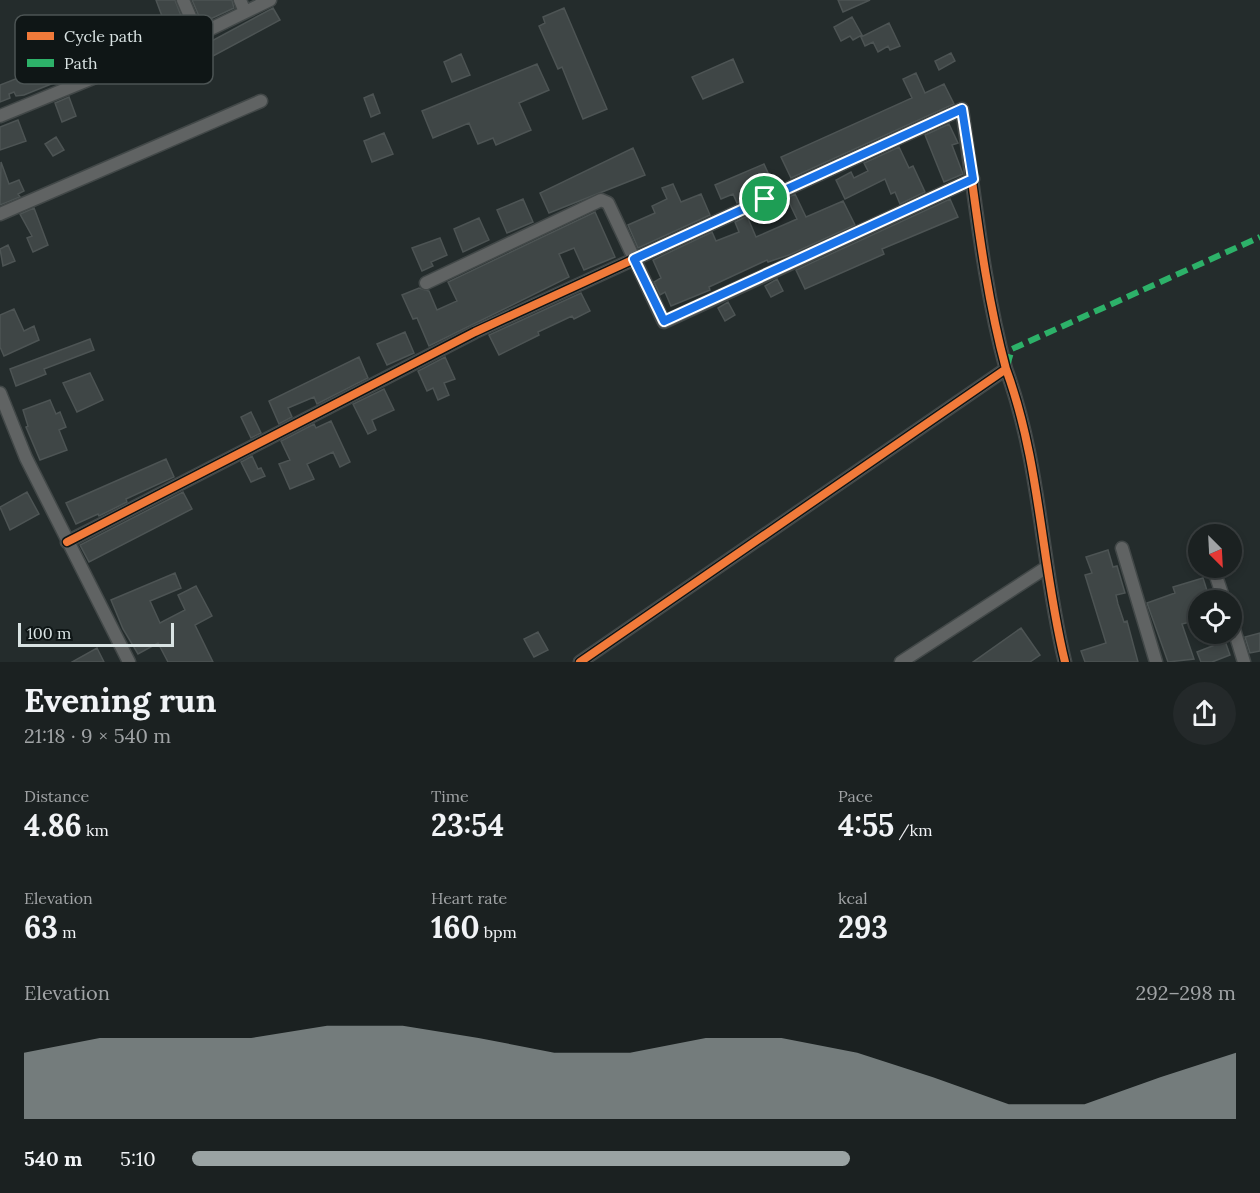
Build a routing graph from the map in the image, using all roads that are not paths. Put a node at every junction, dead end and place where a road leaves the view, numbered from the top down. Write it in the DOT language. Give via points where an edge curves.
graph roads {
  1 [pos="183,0"];
  2 [pos="270,0"];
  3 [pos="242,6"];
  4 [pos="190,15"];
  5 [pos="213,24"];
  6 [pos="77,84"];
  7 [pos="261,101"];
  8 [pos="0,116"];
  9 [pos="973,179"];
  10 [pos="0,214"];
  11 [pos="634,259"];
  12 [pos="426,283"];
  13 [pos="1006,369"];
  14 [pos="0,393"];
  15 [pos="67,542"];
  16 [pos="1122,548"];
  17 [pos="1047,567"];
  18 [pos="1238,644"];
  19 [pos="129,662"];
  20 [pos="580,662"];
  21 [pos="901,662"];
  22 [pos="1065,662"];
  23 [pos="1156,662"];
  24 [pos="1244,662"];
  1 -- 4 [label="street"];
  2 -- 3 [label="street"];
  3 -- 5 [label="street"];
  6 -- 8 [label="street"];
  7 -- 10 [label="street"];
  9 -- 11 [label="street" via="664,321"];
  9 -- 11 [label="street" via="962,109"];
  9 -- 13 [label="street" via="995,330"];
  11 -- 12 [label="street" via="608,203 601,200"];
  11 -- 15 [label="street" via="475,332"];
  13 -- 17 [label="street" via="1018,404 1039,502"];
  13 -- 20 [label="street"];
  14 -- 15 [label="street"];
  15 -- 19 [label="street"];
  16 -- 23 [label="street"];
  17 -- 21 [label="street"];
  17 -- 22 [label="street"];
  18 -- 24 [label="street"];
}
